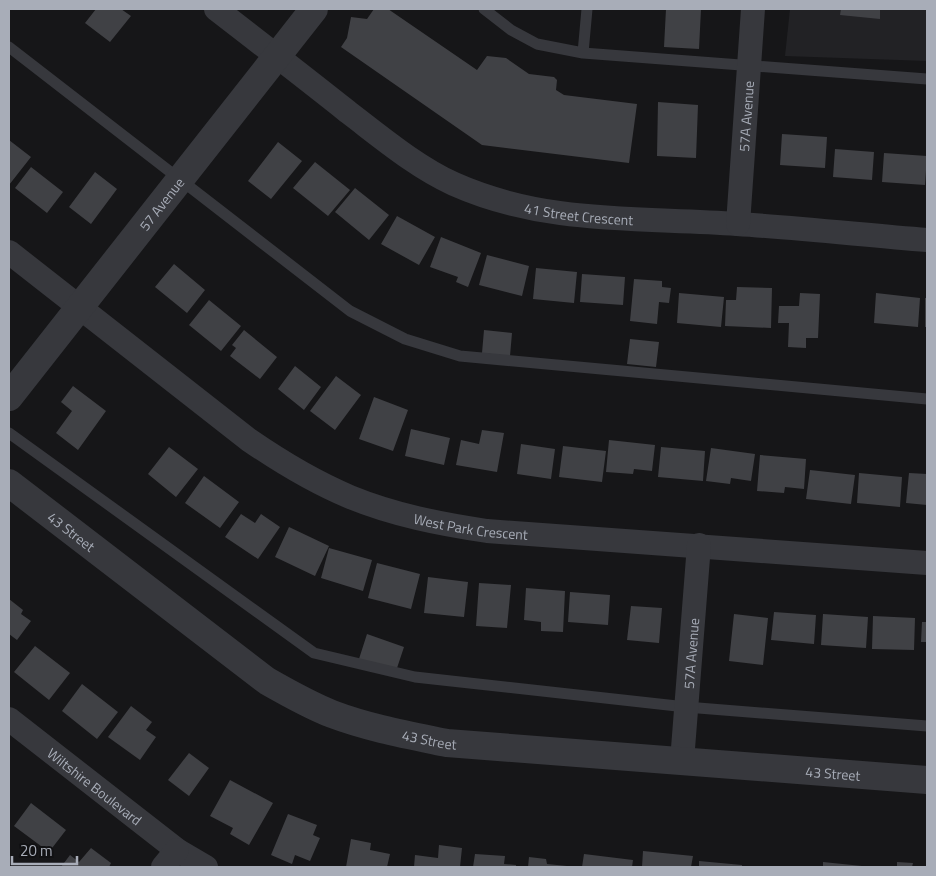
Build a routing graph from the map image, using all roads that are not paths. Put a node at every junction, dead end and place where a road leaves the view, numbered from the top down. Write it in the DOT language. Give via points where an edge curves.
graph roads {
  1 [pos="216,9"];
  2 [pos="314,9"];
  3 [pos="484,9"];
  4 [pos="587,9"];
  5 [pos="753,9"];
  6 [pos="9,47"];
  7 [pos="583,53"];
  8 [pos="276,56"];
  9 [pos="749,65"];
  10 [pos="927,79"];
  11 [pos="179,179"];
  12 [pos="738,224"];
  13 [pos="927,240"];
  14 [pos="9,252"];
  15 [pos="79,307"];
  16 [pos="9,397"];
  17 [pos="927,399"];
  18 [pos="9,433"];
  19 [pos="9,483"];
  20 [pos="699,545"];
  21 [pos="927,563"];
  22 [pos="686,707"];
  23 [pos="9,719"];
  24 [pos="927,726"];
  25 [pos="682,762"];
  26 [pos="927,780"];
  27 [pos="170,859"];
  28 [pos="206,867"];
  1 -- 8 [label="street, 41 Street Crescent"];
  2 -- 8 [label="street, 57 Avenue"];
  3 -- 7 [label="lane" via="511,30 537,44"];
  4 -- 7 [label="lane"];
  5 -- 9 [label="street, 57A Avenue"];
  6 -- 11 [label="lane"];
  7 -- 9 [label="lane"];
  8 -- 11 [label="street, 57 Avenue"];
  8 -- 12 [label="street, 41 Street Crescent" via="385,141 452,183 492,200 584,217"];
  9 -- 10 [label="lane"];
  9 -- 12 [label="street, 57A Avenue"];
  11 -- 15 [label="street, 57 Avenue"];
  11 -- 17 [label="lane" via="350,311 405,339 460,356"];
  12 -- 13 [label="street, 41 Street Crescent"];
  14 -- 15 [label="street, West Park Crescent"];
  15 -- 16 [label="street, 57 Avenue"];
  15 -- 20 [label="street, West Park Crescent" via="249,440 282,462 350,497 419,519 487,531"];
  18 -- 22 [label="lane" via="314,653 415,678"];
  19 -- 25 [label="street, 43 Street" via="267,680 300,700 333,714 447,743"];
  20 -- 21 [label="street, West Park Crescent"];
  20 -- 22 [label="street, 57A Avenue"];
  22 -- 24 [label="lane"];
  22 -- 25 [label="street, 57A Avenue"];
  23 -- 27 [label="street, Wiltshire Boulevard"];
  25 -- 26 [label="street, 43 Street"];
  27 -- 28 [label="street, Wiltshire Boulevard"];
}
